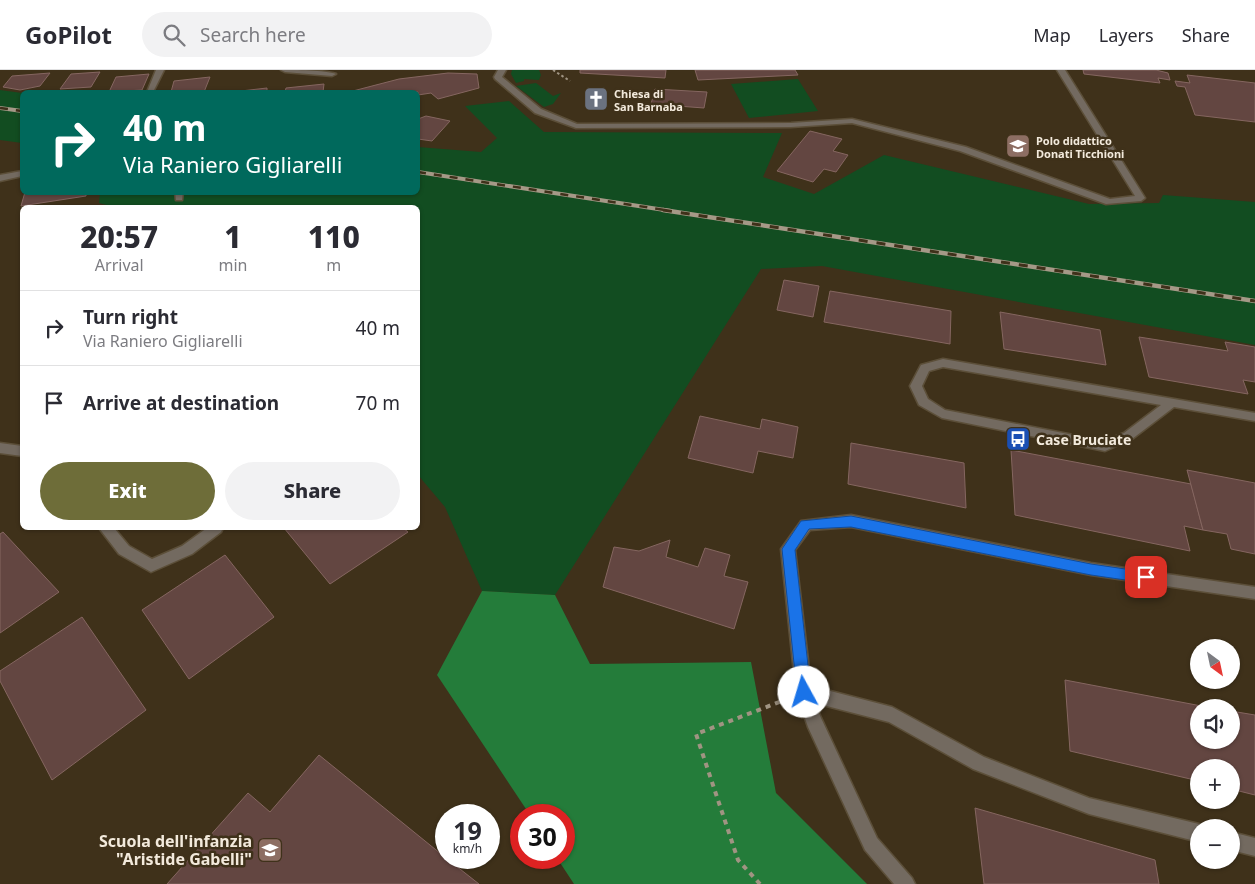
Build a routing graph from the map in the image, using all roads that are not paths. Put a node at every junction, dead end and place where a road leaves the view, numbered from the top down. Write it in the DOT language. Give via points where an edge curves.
graph roads {
  1 [pos="160,70"];
  2 [pos="285,70"];
  3 [pos="502,70"];
  4 [pos="1061,70"];
  5 [pos="332,74"];
  6 [pos="151,90"];
  7 [pos="20,174"];
  8 [pos="0,178"];
  9 [pos="1172,403"];
  10 [pos="1255,417"];
  11 [pos="0,448"];
  12 [pos="20,451"];
  13 [pos="108,530"];
  14 [pos="213,530"];
  15 [pos="1255,593"];
  16 [pos="804,692"];
  17 [pos="1190,831"];
  18 [pos="1240,843"];
  19 [pos="1255,847"];
  20 [pos="906,884"];
  1 -- 6 [label="street"];
  2 -- 5 [label="street"];
  3 -- 4 [label="street" via="498,77 538,111 576,126 791,125 852,121 963,149 1109,202 1141,198"];
  7 -- 8 [label="street"];
  9 -- 9 [label="street" via="943,363 925,368 916,386 923,402 942,414 1104,446 1128,436"];
  9 -- 10 [label="street"];
  11 -- 12 [label="street"];
  13 -- 14 [label="street" via="124,550 151,566 187,550"];
  15 -- 16 [label="street" via="1091,569 851,522 806,524 788,549"];
  16 -- 17 [label="street" via="892,715 979,763 1089,806"];
  16 -- 20 [label="street" via="814,721 871,844"];
  18 -- 19 [label="street"];
}
